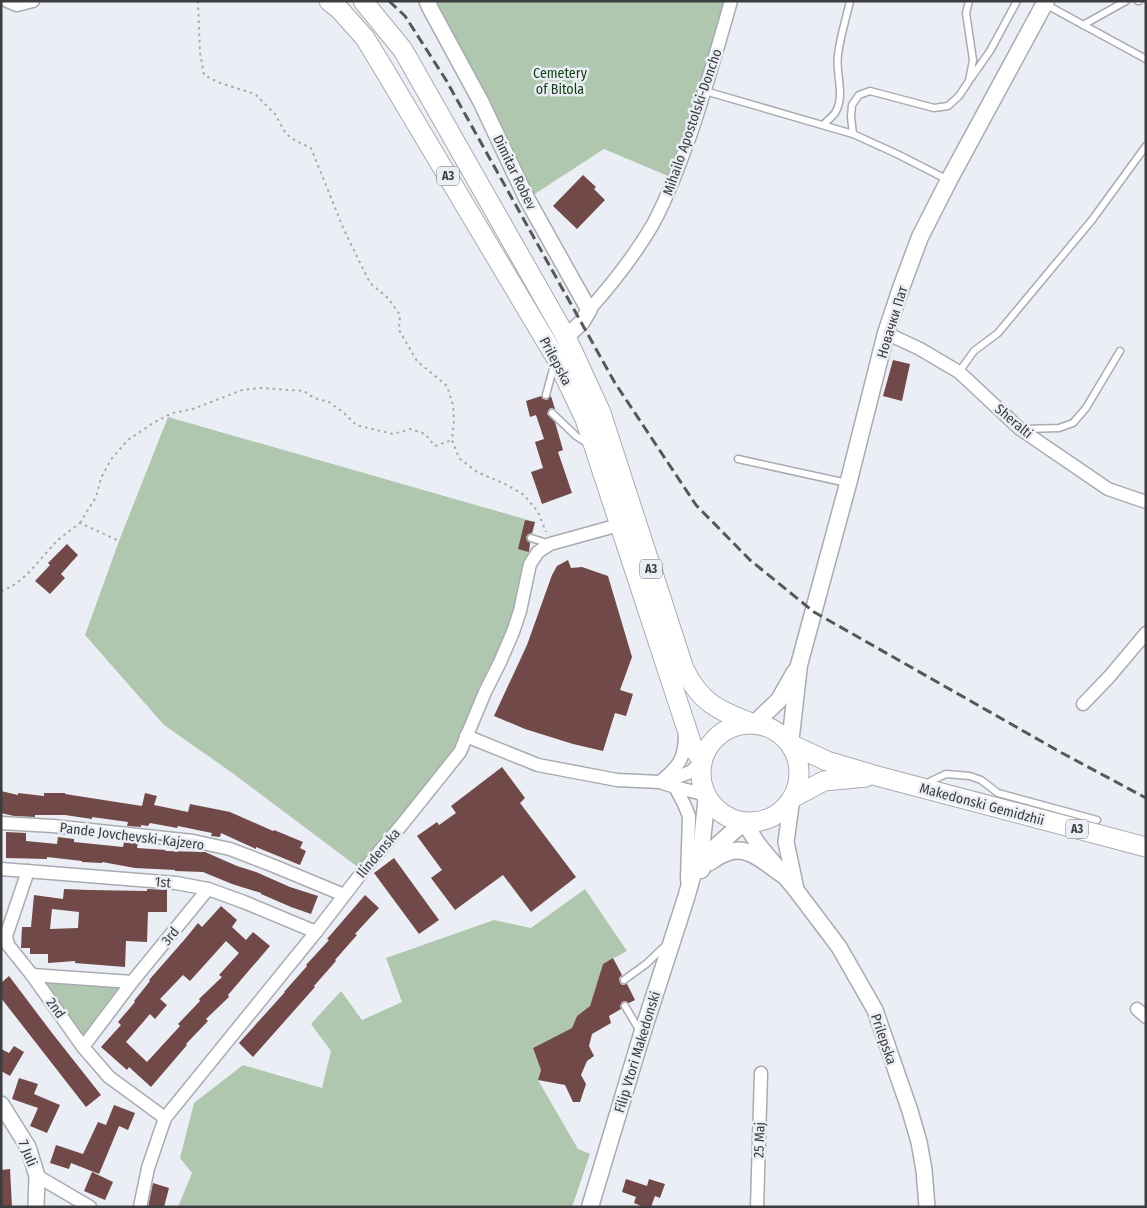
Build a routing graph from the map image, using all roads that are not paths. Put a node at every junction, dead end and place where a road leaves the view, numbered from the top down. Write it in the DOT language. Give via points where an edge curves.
graph roads {
  1 [pos="6,1"];
  2 [pos="33,1"];
  3 [pos="329,1"];
  4 [pos="363,1"];
  5 [pos="427,1"];
  6 [pos="731,1"];
  7 [pos="850,1"];
  8 [pos="969,1"];
  9 [pos="1017,1"];
  10 [pos="1126,1"];
  11 [pos="1045,2"];
  12 [pos="1083,25"];
  13 [pos="1146,59"];
  14 [pos="969,81"];
  15 [pos="706,91"];
  16 [pos="824,124"];
  17 [pos="853,134"];
  18 [pos="1146,146"];
  19 [pos="949,180"];
  20 [pos="589,310"];
  21 [pos="886,333"];
  22 [pos="566,337"];
  23 [pos="1120,351"];
  24 [pos="556,358"];
  25 [pos="959,372"];
  26 [pos="546,395"];
  27 [pos="552,414"];
  28 [pos="1020,429"];
  29 [pos="596,448"];
  30 [pos="738,460"];
  31 [pos="848,484"];
  32 [pos="1146,502"];
  33 [pos="619,525"];
  34 [pos="532,538"];
  35 [pos="550,544"];
  36 [pos="1146,632"];
  37 [pos="799,665"];
  38 [pos="1083,704"];
  39 [pos="770,709"];
  40 [pos="722,711"];
  41 [pos="793,719"];
  42 [pos="685,724"];
  43 [pos="754,724"];
  44 [pos="466,736"];
  45 [pos="790,744"];
  46 [pos="818,756"];
  47 [pos="702,760"];
  48 [pos="877,776"];
  49 [pos="660,782"];
  50 [pos="675,787"];
  51 [pos="707,795"];
  52 [pos="792,798"];
  53 [pos="1010,804"];
  54 [pos="1097,820"];
  55 [pos="744,822"];
  56 [pos="1,823"];
  57 [pos="1146,847"];
  58 [pos="702,868"];
  59 [pos="1,869"];
  60 [pos="28,871"];
  61 [pos="783,875"];
  62 [pos="208,889"];
  63 [pos="796,890"];
  64 [pos="344,895"];
  65 [pos="686,898"];
  66 [pos="316,932"];
  67 [pos="672,940"];
  68 [pos="32,974"];
  69 [pos="624,980"];
  70 [pos="132,982"];
  71 [pos="625,1006"];
  72 [pos="642,1034"];
  73 [pos="83,1046"];
  74 [pos="761,1073"];
  75 [pos="1,1104"];
  76 [pos="166,1118"];
  77 [pos="37,1176"];
  78 [pos="36,1207"];
  79 [pos="90,1207"];
  80 [pos="140,1207"];
  81 [pos="590,1207"];
  82 [pos="757,1207"];
  83 [pos="927,1207"];
  1 -- 2 [label="street" via="17,5"];
  3 -- 24 [label="main road, Prilepska / A3" via="365,38"];
  4 -- 22 [label="main road, Prilepska / A3" via="402,50"];
  5 -- 20 [label="street, Dimitar Robev" via="481,102 527,199"];
  6 -- 15 [label="street, Mihailo Apostolski-Doncho"];
  7 -- 16 [label="lane" via="837,56 840,99 835,113"];
  8 -- 14 [label="lane" via="966,13 973,60"];
  9 -- 14 [label="lane" via="990,51"];
  10 -- 12 [label="lane"];
  11 -- 12 [label="lane"];
  11 -- 19 [label="main road, Новачки Пат"];
  12 -- 13 [label="lane"];
  14 -- 17 [label="lane" via="948,106 934,108 870,91 859,95 852,105 850,117"];
  15 -- 16 [label="lane"];
  15 -- 20 [label="street, Mihailo Apostolski-Doncho" via="675,179 653,224"];
  16 -- 17 [label="lane"];
  17 -- 19 [label="lane"];
  18 -- 25 [label="lane" via="1092,220 1011,318 998,333 974,351"];
  19 -- 21 [label="main road, Новачки Пат" via="920,237"];
  20 -- 22 [label="street"];
  21 -- 25 [label="street, Sheralti"];
  21 -- 31 [label="main road, Новачки Пат"];
  22 -- 40 [label="main road, Prilepska / A3" via="601,413 684,669 707,702"];
  23 -- 28 [label="lane" via="1074,422 1059,428"];
  24 -- 26 [label="lane"];
  24 -- 29 [label="main road, Prilepska / A3" via="586,419"];
  25 -- 28 [label="street, Sheralti"];
  27 -- 29 [label="lane" via="576,436"];
  28 -- 32 [label="street, Sheralti" via="1108,489"];
  29 -- 33 [label="main road, Prilepska / A3"];
  30 -- 31 [label="lane"];
  31 -- 37 [label="main road, Новачки Пат"];
  33 -- 35 [label="street, Ilindenska"];
  33 -- 42 [label="main road, Prilepska / A3"];
  34 -- 35 [label="lane"];
  35 -- 44 [label="street, Ilindenska" via="538,552 530,564 513,632"];
  36 -- 38 [label="street"];
  37 -- 39 [label="main road" via="779,700"];
  37 -- 41 [label="main road"];
  39 -- 40 [label="main road"];
  39 -- 43 [label="main road"];
  40 -- 43 [label="main road, Prilepska / A3"];
  41 -- 45 [label="main road"];
  41 -- 46 [label="main road" via="805,744"];
  42 -- 47 [label="main road, Prilepska / A3" via="693,748"];
  42 -- 49 [label="street" via="685,746 680,763"];
  43 -- 45 [label="main road, A3" via="781,734"];
  43 -- 47 [label="main road, A3" via="741,724 716,737"];
  44 -- 49 [label="street" via="538,765 617,780"];
  44 -- 64 [label="street, Ilindenska" via="460,752"];
  45 -- 46 [label="main road, A3"];
  45 -- 52 [label="main road, A3" via="800,771"];
  46 -- 48 [label="main road, A3"];
  47 -- 49 [label="street" via="691,772"];
  47 -- 51 [label="main road, A3" via="702,785"];
  48 -- 52 [label="main road, A3" via="824,781"];
  48 -- 53 [label="main road, Makedonski Gemidzhii / A3"];
  49 -- 50 [label="street"];
  50 -- 51 [label="street"];
  50 -- 65 [label="street" via="688,816"];
  51 -- 55 [label="main road, A3" via="716,808"];
  51 -- 65 [label="main road" via="702,841"];
  52 -- 55 [label="main road, A3" via="772,817"];
  52 -- 63 [label="street, Prilepska" via="786,842"];
  53 -- 54 [label="lane"];
  53 -- 57 [label="main road, Makedonski Gemidzhii / A3"];
  55 -- 58 [label="main road" via="711,851"];
  55 -- 61 [label="street, Prilepska"];
  56 -- 64 [label="street, Pande Jovchevski-Kajzero" via="193,841 230,850"];
  58 -- 61 [label="main road" via="728,851 739,850 750,852"];
  58 -- 65 [label="main road"];
  59 -- 60 [label="street, 1st"];
  60 -- 62 [label="street, 1st" via="176,882"];
  60 -- 68 [label="street, 2nd" via="6,936 8,945"];
  61 -- 63 [label="street, Prilepska"];
  62 -- 66 [label="street, 1st"];
  62 -- 70 [label="street, 3rd"];
  63 -- 83 [label="street, Prilepska" via="840,947 875,1010 919,1142"];
  64 -- 66 [label="street, Ilindenska"];
  65 -- 67 [label="main road, Filip Vtori Makedonski"];
  66 -- 76 [label="street, Ilindenska"];
  67 -- 69 [label="lane"];
  67 -- 72 [label="main road, Filip Vtori Makedonski"];
  68 -- 70 [label="street"];
  68 -- 73 [label="street, 2nd"];
  70 -- 73 [label="street, 3rd"];
  71 -- 72 [label="lane"];
  72 -- 81 [label="main road, Filip Vtori Makedonski"];
  73 -- 76 [label="street, 2nd" via="109,1077"];
  74 -- 82 [label="street, 25 Maj"];
  75 -- 77 [label="street, 7 Juli" via="28,1147"];
  76 -- 80 [label="street, Ilindenska" via="148,1168"];
  77 -- 78 [label="street, 7 Juli"];
  77 -- 79 [label="street"];
}
